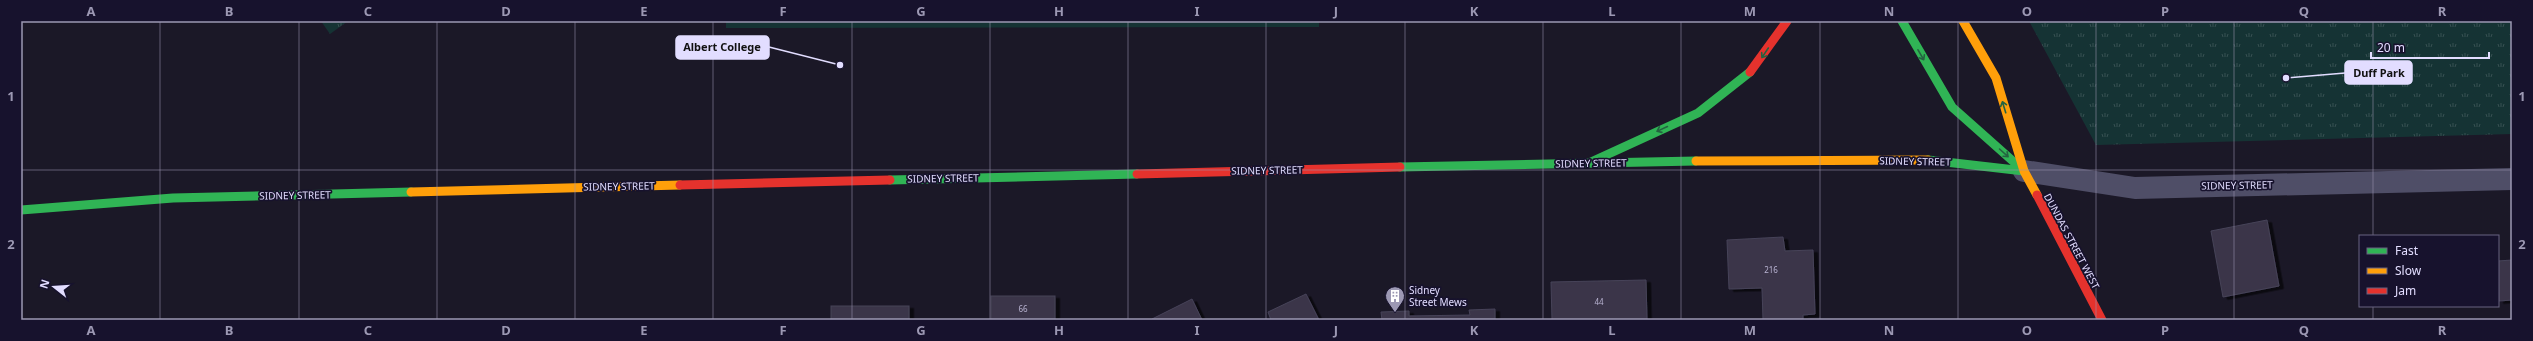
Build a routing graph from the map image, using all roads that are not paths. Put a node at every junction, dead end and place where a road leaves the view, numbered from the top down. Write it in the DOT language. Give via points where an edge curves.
graph roads {
  1 [pos="1787,21"];
  2 [pos="1902,21"];
  3 [pos="1963,21"];
  4 [pos="1591,162"];
  5 [pos="2024,171"];
  6 [pos="2512,179"];
  7 [pos="21,210"];
  8 [pos="2102,320"];
  1 -- 4 [label="main road, one-way" via="1755,68 1698,113"];
  2 -- 5 [label="main road, DUNDAS STREET WEST, one-way" via="1952,108"];
  5 -- 3 [label="main road, DUNDAS STREET WEST, one-way" via="1996,78"];
  4 -- 5 [label="main road, SIDNEY STREET" via="1940,160"];
  4 -- 7 [label="main road, SIDNEY STREET" via="173,198"];
  5 -- 6 [label="street, SIDNEY STREET" via="2135,188"];
  5 -- 8 [label="main road, DUNDAS STREET WEST"];
}
